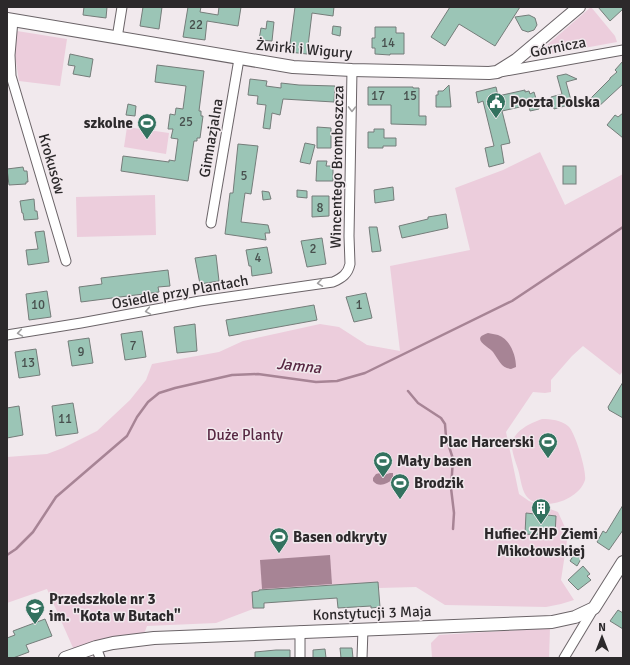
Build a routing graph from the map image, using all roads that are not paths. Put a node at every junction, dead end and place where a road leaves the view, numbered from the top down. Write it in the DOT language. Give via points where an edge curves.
graph roads {
  1 [pos="122,7"];
  2 [pos="579,7"];
  3 [pos="10,20"];
  4 [pos="116,38"];
  5 [pos="623,50"];
  6 [pos="239,59"];
  7 [pos="352,70"];
  8 [pos="498,72"];
  9 [pos="9,76"];
  10 [pos="211,223"];
  11 [pos="66,261"];
  12 [pos="350,264"];
  13 [pos="7,335"];
  14 [pos="623,562"];
  15 [pos="594,608"];
  16 [pos="363,629"];
  17 [pos="300,631"];
  18 [pos="98,652"];
  19 [pos="69,657"];
  20 [pos="300,658"];
  21 [pos="362,658"];
  22 [pos="563,658"];
  1 -- 4 [label="street"];
  2 -- 8 [label="street"];
  3 -- 4 [label="street, Żwirki i Wigury"];
  3 -- 9 [label="street, Krokusów"];
  4 -- 6 [label="street, Żwirki i Wigury"];
  5 -- 8 [label="street, Górnicza"];
  6 -- 7 [label="street, Żwirki i Wigury" via="293,67"];
  6 -- 10 [label="street, Gimnazjalna"];
  7 -- 8 [label="street, Żwirki i Wigury"];
  7 -- 12 [label="street, Wincentego Bromboszcza, one-way"];
  9 -- 11 [label="street, Krokusów"];
  12 -- 13 [label="street, Osiedle przy Plantach, one-way" via="345,276 333,282 200,301"];
  14 -- 15 [label="street"];
  15 -- 16 [label="street, Konstytucji 3 Maja" via="575,617 552,622"];
  15 -- 22 [label="street"];
  16 -- 17 [label="street, Konstytucji 3 Maja"];
  16 -- 21 [label="street"];
  17 -- 18 [label="street, Konstytucji 3 Maja" via="132,640"];
  17 -- 20 [label="street"];
  18 -- 19 [label="street, Konstytucji 3 Maja"];
}
